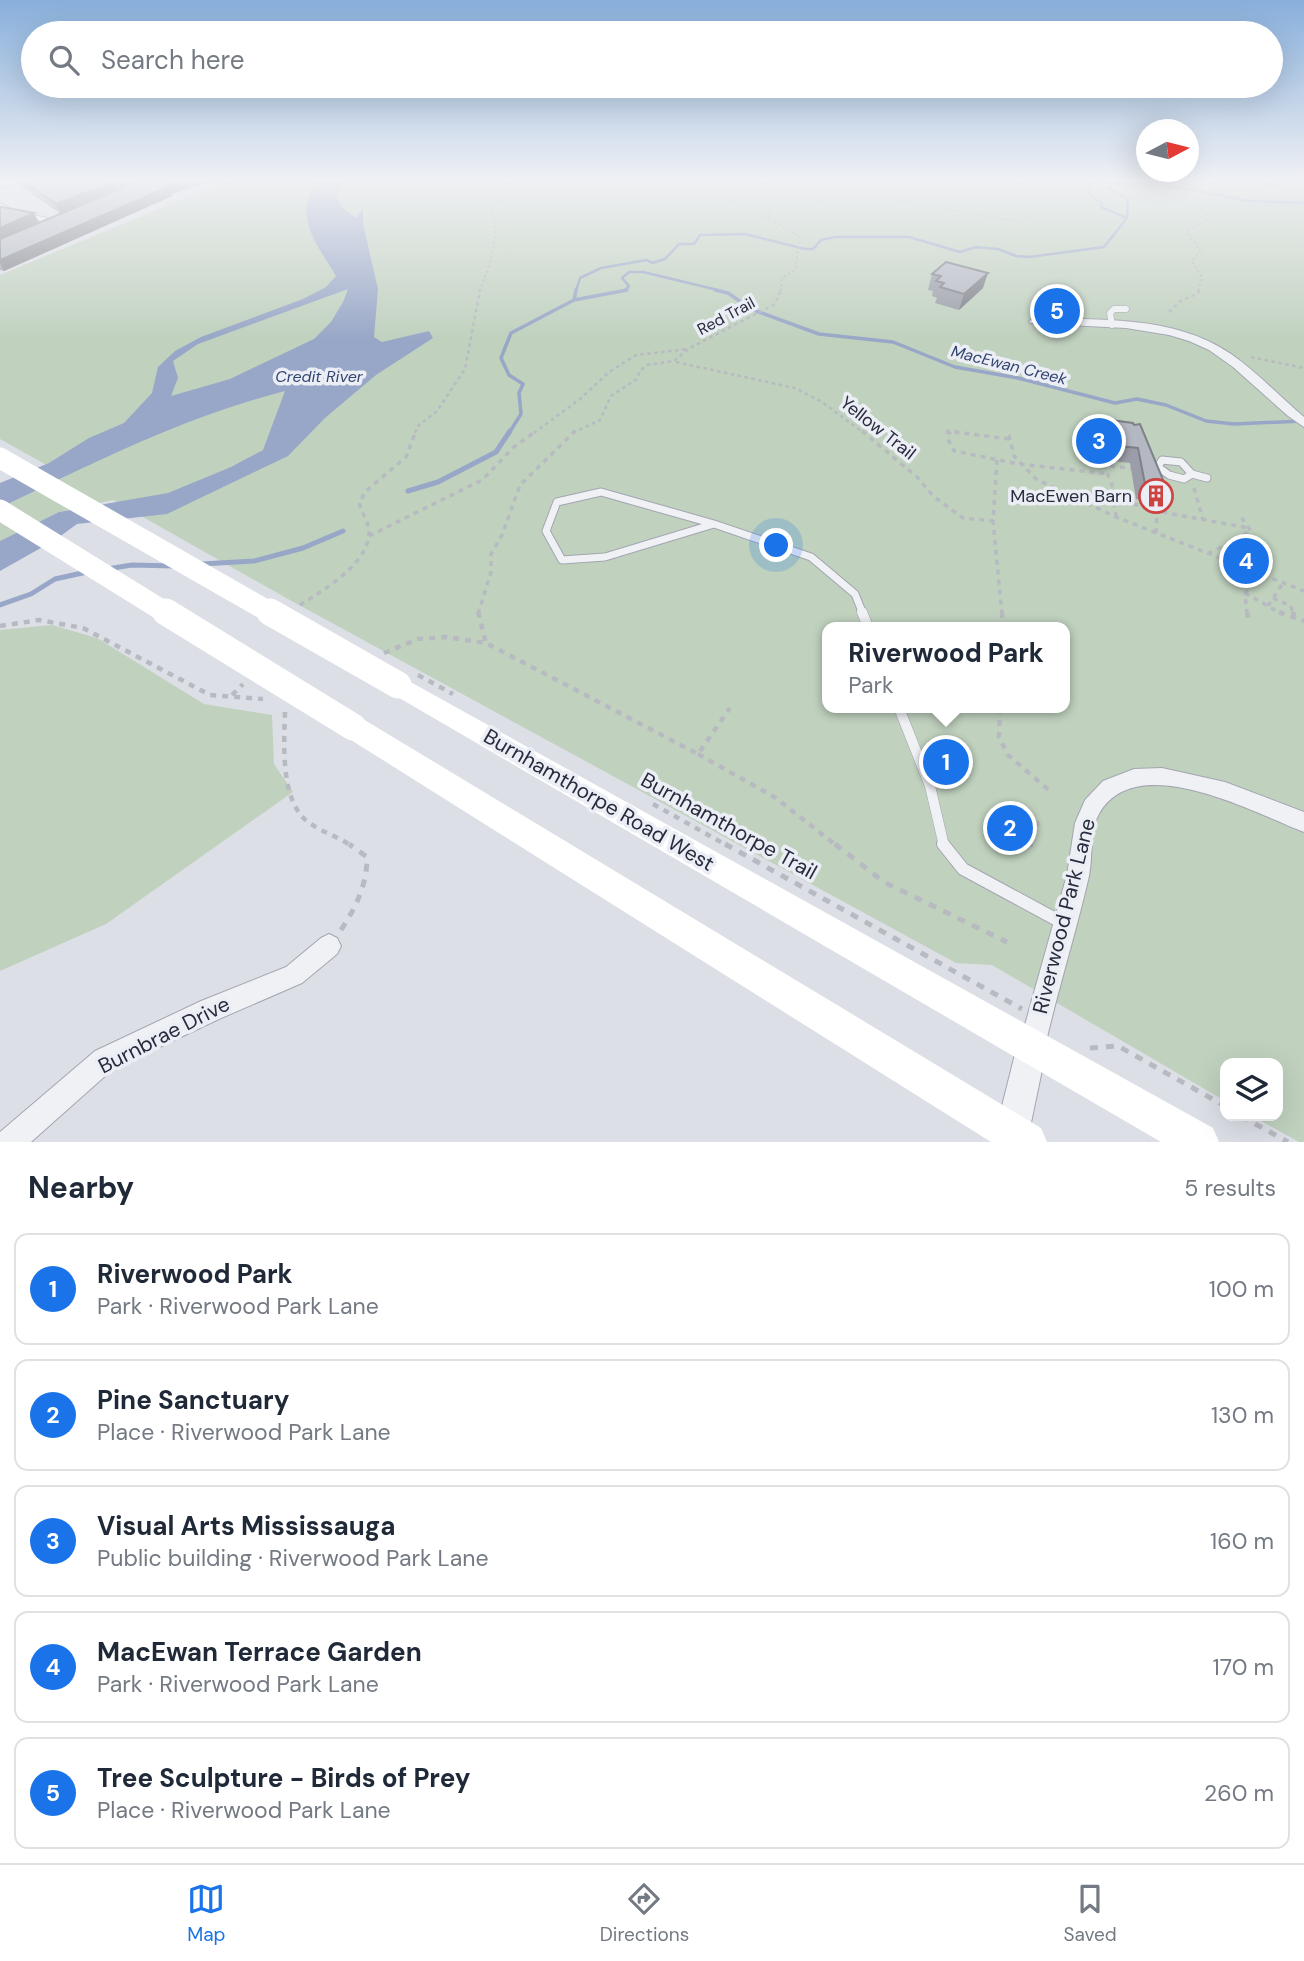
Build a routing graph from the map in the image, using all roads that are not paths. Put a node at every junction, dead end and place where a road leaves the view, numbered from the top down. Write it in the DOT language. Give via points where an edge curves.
graph roads {
  1 [pos="1126,310"];
  2 [pos="1034,321"];
  3 [pos="1112,325"];
  4 [pos="1304,423"];
  5 [pos="0,458"];
  6 [pos="1192,474"];
  7 [pos="1208,478"];
  8 [pos="0,510"];
  9 [pos="714,524"];
  10 [pos="866,622"];
  11 [pos="901,713"];
  12 [pos="353,727"];
  13 [pos="1304,822"];
  14 [pos="1064,923"];
  15 [pos="329,946"];
  16 [pos="1032,1046"];
  17 [pos="1016,1139"];
  18 [pos="10,1142"];
  19 [pos="1199,1142"];
  1 -- 3 [label="lane" via="1110,313"];
  2 -- 3 [label="street"];
  3 -- 4 [label="street" via="1157,330 1203,343 1233,361"];
  5 -- 16 [label="main road, Burnhamthorpe Road West, bridge"];
  6 -- 6 [label="lane" via="1186,465 1171,460 1158,464 1164,473 1180,478"];
  6 -- 7 [label="lane"];
  8 -- 12 [label="main road, bridge"];
  9 -- 9 [label="lane" via="605,557 562,560 547,531 557,502 601,492"];
  9 -- 10 [label="lane" via="811,557 855,594"];
  11 -- 14 [label="lane" via="930,786 943,844 963,869"];
  12 -- 17 [label="main road"];
  13 -- 14 [label="street, Riverwood Park Lane" via="1211,785 1159,776 1120,783 1096,801 1087,818 1078,876"];
  14 -- 16 [label="street, Riverwood Park Lane"];
  15 -- 18 [label="street, Burnbrae Drive" via="293,975 104,1060"];
  16 -- 17 [label="street"];
  16 -- 19 [label="main road, Burnhamthorpe Road West"];
}
